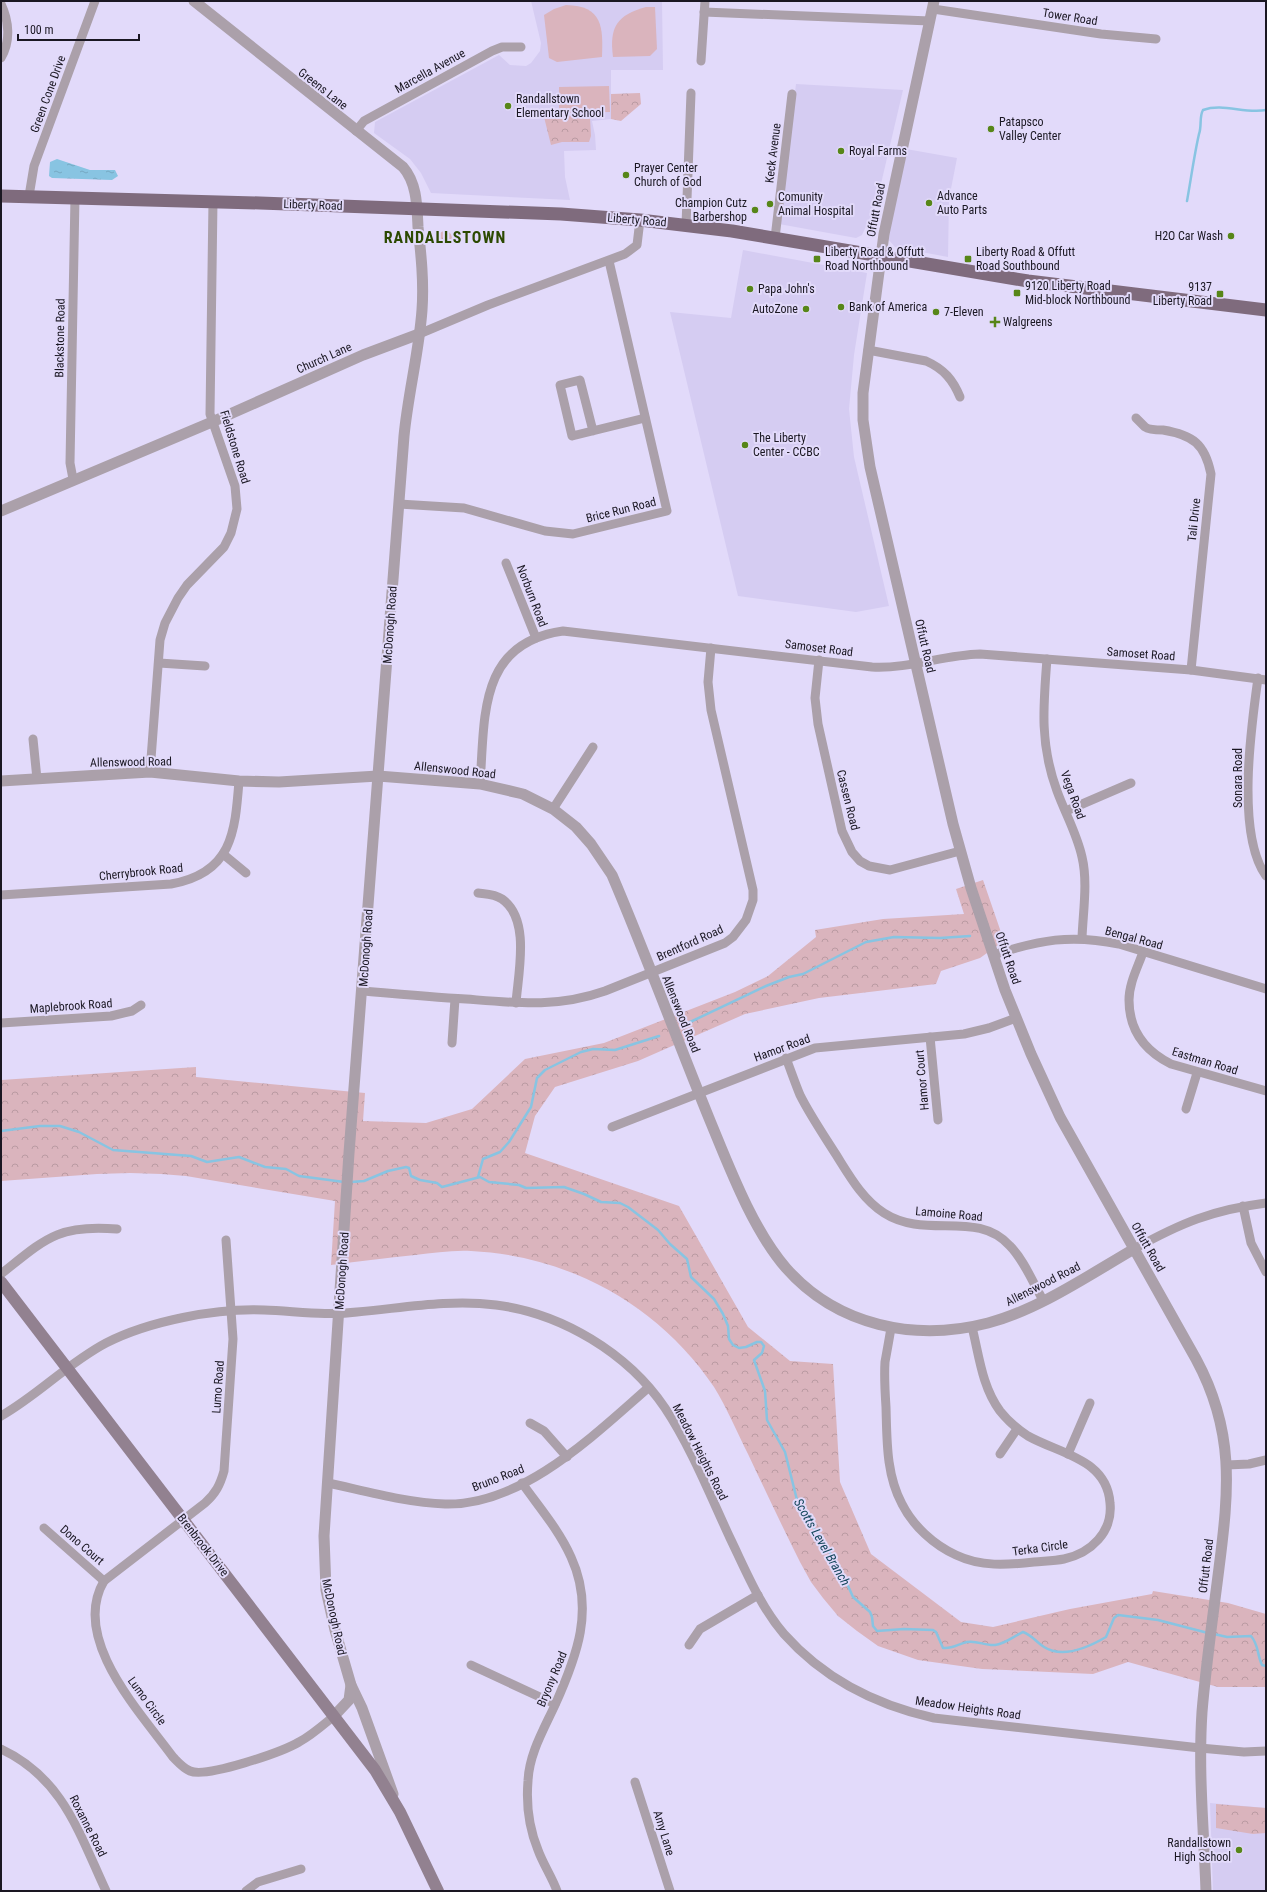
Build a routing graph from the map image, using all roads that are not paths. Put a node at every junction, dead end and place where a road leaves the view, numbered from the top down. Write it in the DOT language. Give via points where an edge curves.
graph roads {
  1 [pos="95,1"];
  2 [pos="194,1"];
  3 [pos="705,1"];
  4 [pos="1,4"];
  5 [pos="934,5"];
  6 [pos="704,12"];
  7 [pos="930,21"];
  8 [pos="1156,39"];
  9 [pos="521,47"];
  10 [pos="1,58"];
  11 [pos="701,61"];
  12 [pos="691,93"];
  13 [pos="792,94"];
  14 [pos="356,131"];
  15 [pos="1,196"];
  16 [pos="29,196"];
  17 [pos="75,197"];
  18 [pos="213,201"];
  19 [pos="417,209"];
  20 [pos="640,220"];
  21 [pos="686,225"];
  22 [pos="775,238"];
  23 [pos="881,256"];
  24 [pos="609,261"];
  25 [pos="1266,310"];
  26 [pos="419,334"];
  27 [pos="868,350"];
  28 [pos="960,397"];
  29 [pos="645,418"];
  30 [pos="1136,418"];
  31 [pos="212,422"];
  32 [pos="593,431"];
  33 [pos="73,479"];
  34 [pos="399,504"];
  35 [pos="1,511"];
  36 [pos="506,563"];
  37 [pos="536,638"];
  38 [pos="711,648"];
  39 [pos="1047,659"];
  40 [pos="819,660"];
  41 [pos="159,663"];
  42 [pos="916,664"];
  43 [pos="205,666"];
  44 [pos="1191,670"];
  45 [pos="1262,679"];
  46 [pos="34,739"];
  47 [pos="593,747"];
  48 [pos="150,772"];
  49 [pos="378,776"];
  50 [pos="37,779"];
  51 [pos="1,781"];
  52 [pos="239,781"];
  53 [pos="1131,783"];
  54 [pos="480,784"];
  55 [pos="553,809"];
  56 [pos="1066,811"];
  57 [pos="960,851"];
  58 [pos="223,854"];
  59 [pos="246,873"];
  60 [pos="1266,876"];
  61 [pos="478,893"];
  62 [pos="1,895"];
  63 [pos="1082,938"];
  64 [pos="1143,952"];
  65 [pos="993,955"];
  66 [pos="651,973"];
  67 [pos="1266,989"];
  68 [pos="363,991"];
  69 [pos="455,999"];
  70 [pos="516,1003"];
  71 [pos="141,1005"];
  72 [pos="1016,1018"];
  73 [pos="1,1023"];
  74 [pos="930,1037"];
  75 [pos="452,1043"];
  76 [pos="786,1058"];
  77 [pos="1197,1073"];
  78 [pos="1266,1091"];
  79 [pos="698,1093"];
  80 [pos="1186,1109"];
  81 [pos="938,1120"];
  82 [pos="612,1127"];
  83 [pos="1266,1203"];
  84 [pos="1243,1206"];
  85 [pos="117,1229"];
  86 [pos="226,1240"];
  87 [pos="1134,1249"];
  88 [pos="1266,1272"];
  89 [pos="1,1274"];
  90 [pos="1,1282"];
  91 [pos="1043,1300"];
  92 [pos="232,1310"];
  93 [pos="339,1313"];
  94 [pos="972,1327"];
  95 [pos="891,1328"];
  96 [pos="67,1368"];
  97 [pos="648,1388"];
  98 [pos="1090,1402"];
  99 [pos="1,1416"];
  100 [pos="530,1423"];
  101 [pos="1017,1429"];
  102 [pos="1000,1454"];
  103 [pos="1068,1454"];
  104 [pos="566,1457"];
  105 [pos="1266,1460"];
  106 [pos="1227,1465"];
  107 [pos="328,1483"];
  108 [pos="522,1483"];
  109 [pos="183,1520"];
  110 [pos="44,1528"];
  111 [pos="104,1581"];
  112 [pos="758,1595"];
  113 [pos="689,1645"];
  114 [pos="471,1665"];
  115 [pos="351,1685"];
  116 [pos="556,1704"];
  117 [pos="334,1716"];
  118 [pos="1200,1748"];
  119 [pos="1,1749"];
  120 [pos="1266,1751"];
  121 [pos="635,1782"];
  122 [pos="400,1812"];
  123 [pos="301,1870"];
  124 [pos="106,1891"];
  125 [pos="246,1891"];
  126 [pos="438,1891"];
  127 [pos="557,1891"];
  128 [pos="670,1891"];
  129 [pos="1206,1891"];
  1 -- 16 [label="street, Green Cone Drive" via="34,166"];
  2 -- 14 [label="street, Greens Lane"];
  3 -- 6 [label="street"];
  4 -- 10 [label="street" via="8,27 7,41"];
  5 -- 7 [label="street, Offutt Road"];
  5 -- 8 [label="street, Tower Road" via="1100,34"];
  6 -- 7 [label="street"];
  6 -- 11 [label="street"];
  7 -- 23 [label="street, Offutt Road" via="890,203"];
  9 -- 14 [label="street, Marcella Avenue" via="492,51 364,121"];
  12 -- 21 [label="street"];
  13 -- 22 [label="street, Keck Avenue"];
  14 -- 19 [label="street, Greens Lane" via="408,172"];
  15 -- 16 [label="main road, Liberty Road"];
  16 -- 17 [label="main road, Liberty Road"];
  17 -- 18 [label="main road, Liberty Road"];
  17 -- 33 [label="street, Blackstone Road" via="70,463"];
  18 -- 19 [label="main road, Liberty Road"];
  18 -- 31 [label="street, Fieldstone Road" via="210,414"];
  19 -- 20 [label="main road, Liberty Road" via="562,214"];
  19 -- 26 [label="street, McDonogh Road" via="423,288"];
  20 -- 21 [label="main road, Liberty Road"];
  20 -- 24 [label="street, Church Lane" via="637,245"];
  21 -- 22 [label="main road, Liberty Road"];
  22 -- 23 [label="main road, Liberty Road"];
  23 -- 25 [label="main road, Liberty Road" via="1028,281"];
  23 -- 27 [label="street, Offutt Road"];
  24 -- 26 [label="street, Church Lane" via="488,305"];
  24 -- 29 [label="street, Brice Run Road"];
  26 -- 31 [label="street, Church Lane" via="363,355"];
  26 -- 34 [label="street, McDonogh Road" via="408,398"];
  27 -- 28 [label="street" via="935,365 949,376"];
  27 -- 42 [label="street, Offutt Road" via="863,393 865,435 870,467"];
  29 -- 32 [label="street"];
  29 -- 34 [label="street, Brice Run Road" via="667,511 574,534 545,531 464,508"];
  30 -- 44 [label="street, Tali Drive" via="1146,428 1189,437 1201,446 1208,460 1211,474"];
  31 -- 33 [label="street, Church Lane"];
  31 -- 41 [label="street, Fieldstone Road" via="235,486 235,522 224,547 187,585 170,610 160,640"];
  32 -- 32 [label="street" via="572,436 560,385 580,380"];
  33 -- 35 [label="street, Church Lane"];
  34 -- 49 [label="street, McDonogh Road"];
  36 -- 37 [label="street, Norburn Road"];
  37 -- 38 [label="street, Samoset Road" via="564,631"];
  37 -- 54 [label="street, Samoset Road" via="509,656 492,681 486,708"];
  38 -- 40 [label="street, Samoset Road"];
  38 -- 66 [label="street, Brentford Road" via="708,682 711,710 752,879 753,900 746,920 729,940 713,949"];
  39 -- 42 [label="street, Samoset Road" via="964,655"];
  39 -- 44 [label="street, Samoset Road"];
  39 -- 56 [label="street, Vega Road" via="1044,734 1052,774"];
  40 -- 42 [label="street, Samoset Road" via="884,668"];
  40 -- 57 [label="street, Cassen Road" via="816,717 842,831 852,852 869,866 890,870"];
  41 -- 43 [label="street"];
  41 -- 48 [label="street, Fieldstone Road"];
  42 -- 57 [label="street, Offutt Road"];
  44 -- 45 [label="street, Samoset Road"];
  45 -- 60 [label="street, Sonara Road" via="1250,737 1249,790 1254,851"];
  46 -- 50 [label="street"];
  47 -- 55 [label="street"];
  48 -- 50 [label="street, Allenswood Road"];
  48 -- 52 [label="street, Allenswood Road"];
  49 -- 52 [label="street, Allenswood Road"];
  49 -- 54 [label="street, Allenswood Road"];
  49 -- 68 [label="street, McDonogh Road"];
  50 -- 51 [label="street, Allenswood Road"];
  52 -- 58 [label="street, Cherrybrook Road" via="233,832"];
  53 -- 56 [label="street"];
  54 -- 55 [label="street, Allenswood Road" via="523,794"];
  55 -- 66 [label="street, Allenswood Road" via="576,827 612,875"];
  56 -- 63 [label="street, Vega Road" via="1082,857"];
  57 -- 65 [label="street, Offutt Road"];
  58 -- 59 [label="street"];
  58 -- 62 [label="street, Cherrybrook Road" via="206,872 171,884"];
  61 -- 70 [label="street" via="502,899 514,914 518,924 521,943"];
  63 -- 64 [label="street, Bengal Road" via="1119,944"];
  63 -- 65 [label="street, Bengal Road" via="1041,941"];
  64 -- 67 [label="street, Bengal Road"];
  64 -- 77 [label="street, Eastman Road" via="1131,985 1129,999 1134,1026 1147,1049 1171,1064"];
  65 -- 72 [label="street, Offutt Road"];
  66 -- 70 [label="street, Brentford Road" via="582,998 554,1003"];
  66 -- 79 [label="street, Allenswood Road"];
  68 -- 69 [label="street, Brentford Road"];
  68 -- 93 [label="street, McDonogh Road"];
  69 -- 70 [label="street, Brentford Road"];
  69 -- 75 [label="street"];
  71 -- 73 [label="street, Maplebrook Road" via="132,1011 111,1016"];
  72 -- 74 [label="street, Hamor Road" via="977,1032"];
  72 -- 87 [label="street, Offutt Road" via="1060,1117"];
  74 -- 76 [label="street, Hamor Road" via="815,1048"];
  74 -- 81 [label="street, Hamor Court"];
  76 -- 79 [label="street, Hamor Road"];
  76 -- 91 [label="street, Lamoine Road" via="806,1106 853,1182 872,1204 892,1217 916,1224 934,1227 971,1226 993,1232 1017,1254"];
  77 -- 78 [label="street, Eastman Road"];
  77 -- 80 [label="street"];
  79 -- 82 [label="street, Hamor Road"];
  79 -- 95 [label="street, Allenswood Road" via="757,1224 786,1268 804,1285 844,1312"];
  83 -- 84 [label="street, Allenswood Road"];
  84 -- 87 [label="street, Allenswood Road" via="1185,1222"];
  84 -- 88 [label="street" via="1251,1244"];
  85 -- 89 [label="street" via="94,1227 64,1232 38,1245"];
  86 -- 92 [label="street, Lumo Road"];
  87 -- 91 [label="street, Allenswood Road"];
  87 -- 106 [label="street, Offutt Road" via="1204,1374 1220,1416"];
  90 -- 96 [label="main road, Brenbrook Drive"];
  91 -- 94 [label="street, Allenswood Road" via="1009,1316"];
  92 -- 93 [label="street, Meadow Heights Road"];
  92 -- 96 [label="street, Meadow Heights Road" via="187,1317 138,1330 106,1343"];
  92 -- 109 [label="street, Lumo Road" via="232,1362 221,1484 215,1494"];
  93 -- 97 [label="street, Meadow Heights Road" via="462,1303 518,1309 552,1320 600,1346 619,1359"];
  93 -- 107 [label="street, McDonogh Road"];
  94 -- 95 [label="street, Allenswood Road" via="936,1331"];
  94 -- 101 [label="street, Terka Circle" via="987,1388 1000,1411"];
  95 -- 103 [label="street, Terka Circle" via="885,1363 889,1469 902,1505 913,1521 940,1546 957,1556 974,1561 1007,1565 1064,1559 1088,1549 1104,1533 1111,1513 1108,1490 1096,1470"];
  96 -- 99 [label="street, Meadow Heights Road" via="21,1404"];
  96 -- 109 [label="main road, Brenbrook Drive"];
  97 -- 104 [label="street, Bruno Road"];
  97 -- 112 [label="street, Meadow Heights Road" via="664,1407 678,1431"];
  98 -- 103 [label="street"];
  100 -- 104 [label="street" via="544,1431"];
  101 -- 102 [label="street"];
  101 -- 103 [label="street, Terka Circle"];
  104 -- 108 [label="street, Bruno Road"];
  105 -- 106 [label="street"];
  106 -- 118 [label="street, Offutt Road" via="1225,1516"];
  107 -- 108 [label="street, Bruno Road" via="445,1504 480,1500"];
  107 -- 115 [label="street, McDonogh Road" via="324,1536 326,1590"];
  108 -- 116 [label="street, Bryony Road" via="572,1557 582,1596 583,1616 577,1652"];
  109 -- 111 [label="street, Lumo Circle"];
  109 -- 117 [label="main road, Brenbrook Drive"];
  110 -- 111 [label="street, Dono Court"];
  111 -- 117 [label="street, Lumo Circle" via="95,1605 95,1621 105,1657 119,1683 174,1757 186,1768 204,1772 275,1753 299,1742"];
  112 -- 113 [label="street" via="700,1629"];
  112 -- 118 [label="street, Meadow Heights Road" via="784,1633 815,1663 856,1691 900,1710 934,1718"];
  114 -- 116 [label="street"];
  115 -- 117 [label="street" via="349,1700"];
  115 -- 122 [label="street, McDonogh Road"];
  116 -- 127 [label="street, Bryony Road" via="530,1764 527,1796 532,1834"];
  117 -- 122 [label="main road, Brenbrook Drive" via="375,1770"];
  118 -- 120 [label="street, Meadow Heights Road"];
  118 -- 129 [label="street, Offutt Road"];
  119 -- 124 [label="street, Roxanne Road" via="35,1771 58,1794 76,1825"];
  121 -- 128 [label="street, Amy Lane"];
  122 -- 126 [label="main road, McDonogh Road"];
  123 -- 125 [label="street" via="258,1882"];
}
